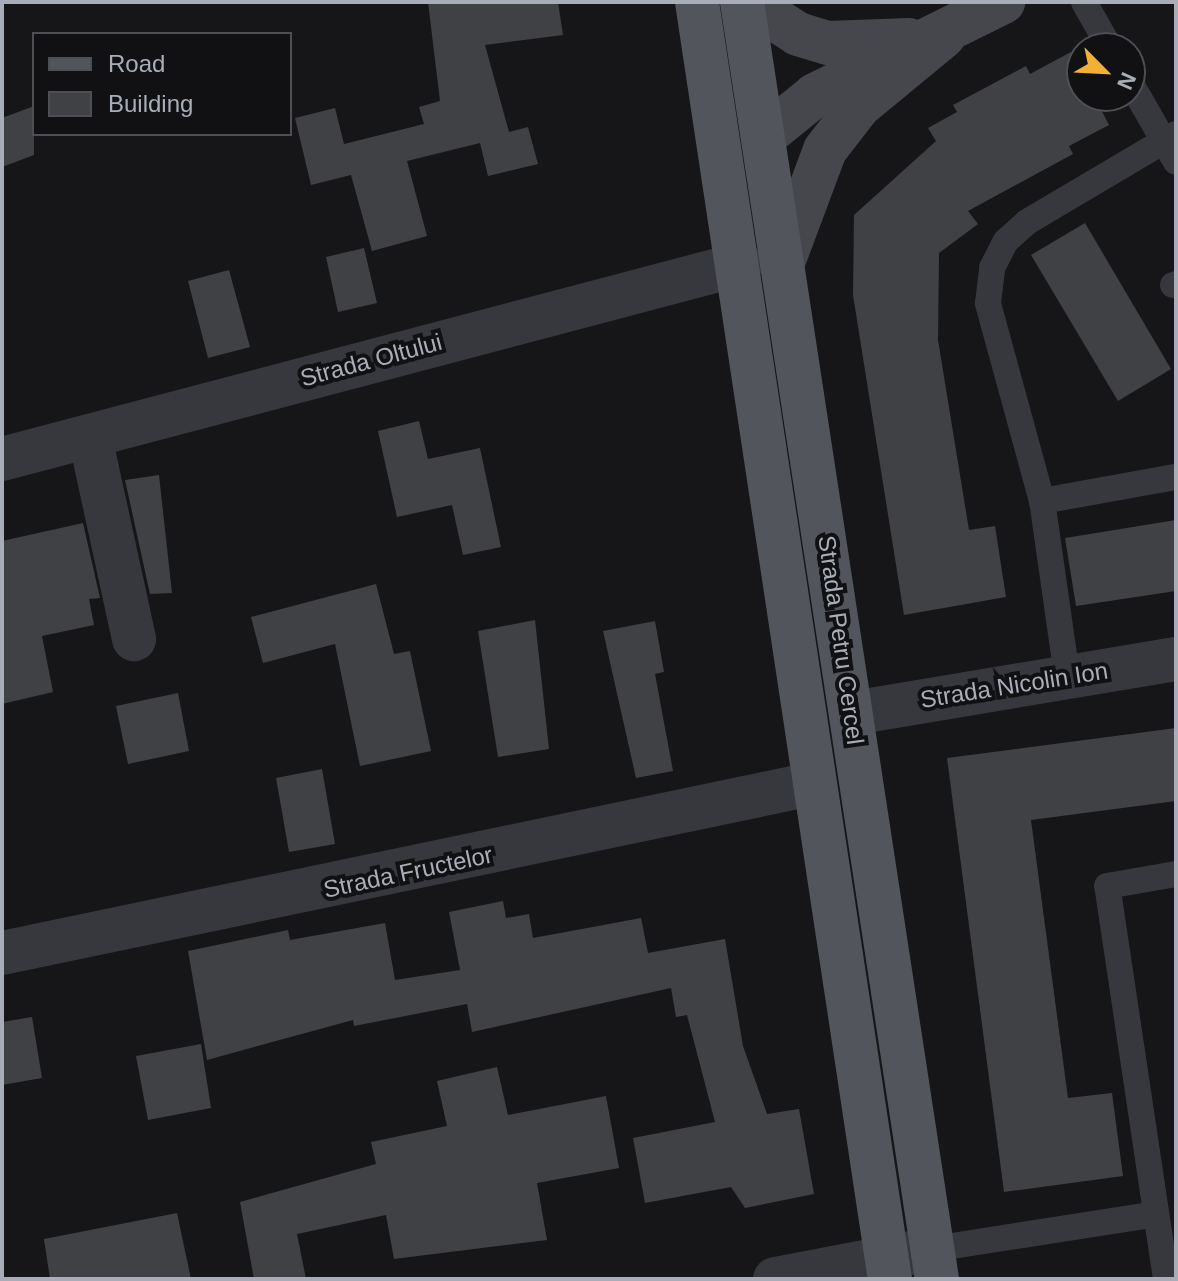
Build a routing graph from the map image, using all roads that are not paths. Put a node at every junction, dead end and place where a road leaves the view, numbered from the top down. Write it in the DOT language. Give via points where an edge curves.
graph roads {
  1 [pos="697,2"];
  2 [pos="742,2"];
  3 [pos="748,2"];
  4 [pos="1003,2"];
  5 [pos="1084,2"];
  6 [pos="1101,32"];
  7 [pos="944,36"];
  8 [pos="859,106"];
  9 [pos="1146,106"];
  10 [pos="766,135"];
  11 [pos="1172,145"];
  12 [pos="721,149"];
  13 [pos="785,257"];
  14 [pos="741,264"];
  15 [pos="90,437"];
  16 [pos="2,459"];
  17 [pos="1176,477"];
  18 [pos="1042,501"];
  19 [pos="134,639"];
  20 [pos="1176,659"];
  21 [pos="1067,676"];
  22 [pos="853,713"];
  23 [pos="812,784"];
  24 [pos="1176,874"];
  25 [pos="2,953"];
  26 [pos="1156,1214"];
  27 [pos="935,1264"];
  28 [pos="889,1268"];
  29 [pos="775,1279"];
  30 [pos="1166,1279"];
  1 -- 12 [label="main road, Strada Petru Cercel"];
  2 -- 10 [label="main road, Strada Petru Cercel"];
  3 -- 7 [label="main road" via="798,34 828,43"];
  4 -- 7 [label="main road"];
  5 -- 6 [label="lane"];
  7 -- 8 [label="main road"];
  7 -- 10 [label="main road" via="815,95"];
  8 -- 10 [label="main road"];
  8 -- 13 [label="main road" via="810,178"];
  9 -- 11 [label="lane"];
  10 -- 12 [label="main road"];
  10 -- 13 [label="main road, Strada Petru Cercel"];
  11 -- 18 [label="lane" via="1027,222 1006,241 992,268 988,303"];
  12 -- 14 [label="main road, Strada Petru Cercel"];
  13 -- 22 [label="main road, Strada Petru Cercel"];
  14 -- 15 [label="street, Strada Oltului"];
  14 -- 23 [label="main road, Strada Petru Cercel"];
  15 -- 16 [label="street, Strada Oltului"];
  15 -- 19 [label="street"];
  17 -- 18 [label="lane"];
  18 -- 21 [label="lane"];
  20 -- 21 [label="street, Strada Nicolin Ion"];
  21 -- 22 [label="street, Strada Nicolin Ion"];
  22 -- 27 [label="main road, Strada Petru Cercel"];
  23 -- 25 [label="street, Strada Fructelor"];
  23 -- 28 [label="main road, Strada Petru Cercel"];
  24 -- 26 [label="lane" via="1107,886"];
  26 -- 27 [label="lane"];
  26 -- 30 [label="lane"];
  27 -- 28 [label="street"];
  28 -- 29 [label="street"];
}
